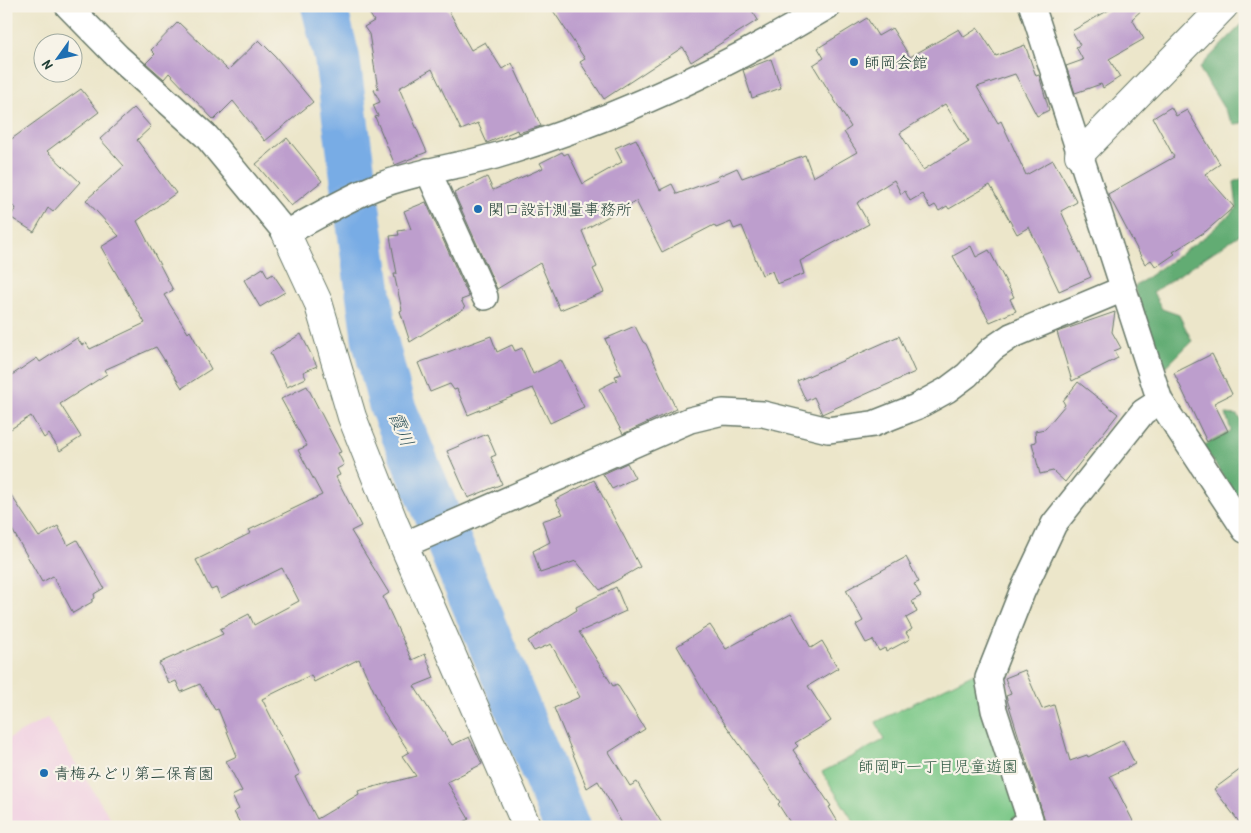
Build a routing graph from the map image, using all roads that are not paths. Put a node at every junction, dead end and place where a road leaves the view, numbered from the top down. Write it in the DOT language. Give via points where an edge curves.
graph roads {
  1 [pos="68,6"];
  2 [pos="828,6"];
  3 [pos="1032,6"];
  4 [pos="1224,6"];
  5 [pos="1079,155"];
  6 [pos="428,171"];
  7 [pos="286,234"];
  8 [pos="1124,289"];
  9 [pos="485,297"];
  10 [pos="1160,401"];
  11 [pos="1245,530"];
  12 [pos="414,540"];
  13 [pos="527,827"];
  14 [pos="1021,827"];
  1 -- 7 [label="street" via="118,57 206,136"];
  2 -- 6 [label="street" via="727,63 602,117 504,153"];
  3 -- 5 [label="street"];
  4 -- 5 [label="street"];
  5 -- 8 [label="street"];
  6 -- 7 [label="street" via="376,188"];
  6 -- 9 [label="street"];
  7 -- 12 [label="street" via="318,302 352,417"];
  8 -- 10 [label="street"];
  8 -- 12 [label="street" via="1011,336 946,390 916,407 873,424 828,430 763,414 723,412 690,420"];
  10 -- 11 [label="street"];
  10 -- 14 [label="street" via="1143,412 1054,524 1022,592 988,678 994,710 1030,820"];
  12 -- 13 [label="street"];
}
